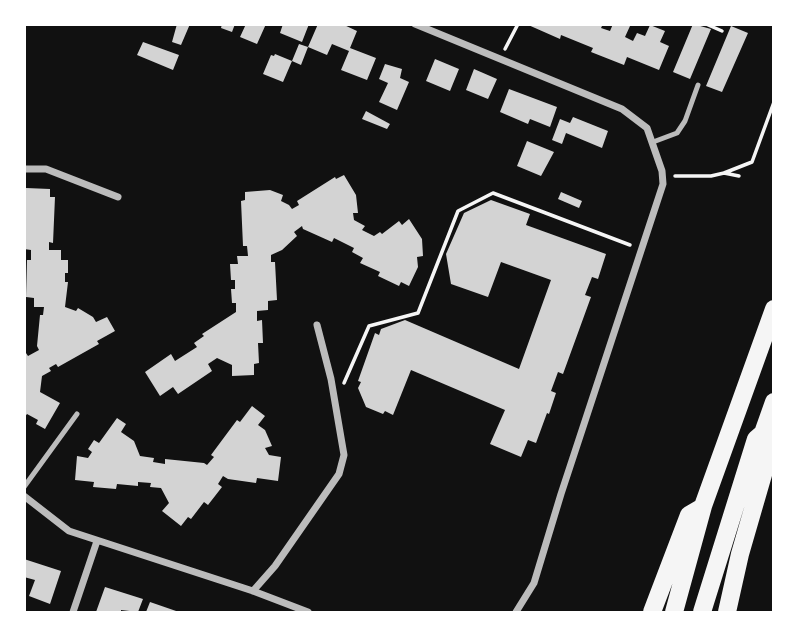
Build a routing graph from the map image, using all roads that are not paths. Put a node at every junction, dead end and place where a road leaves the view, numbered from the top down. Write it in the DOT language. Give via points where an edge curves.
graph roads {
  1 [pos="415,24"];
  2 [pos="698,85"];
  3 [pos="653,142"];
  4 [pos="24,169"];
  5 [pos="118,197"];
  6 [pos="774,309"];
  7 [pos="317,325"];
  8 [pos="774,402"];
  9 [pos="77,414"];
  10 [pos="763,433"];
  11 [pos="24,487"];
  12 [pos="24,496"];
  13 [pos="704,506"];
  14 [pos="97,541"];
  15 [pos="253,591"];
  16 [pos="73,612"];
  17 [pos="307,612"];
  18 [pos="516,612"];
  19 [pos="652,612"];
  20 [pos="674,612"];
  21 [pos="702,612"];
  22 [pos="727,612"];
  1 -- 3 [label="street" via="622,109 647,128"];
  2 -- 3 [label="lane" via="677,133"];
  3 -- 18 [label="street" via="663,178 534,583"];
  4 -- 5 [label="street" via="46,169"];
  6 -- 13 [label="highway"];
  7 -- 15 [label="street" via="344,455 339,474"];
  8 -- 10 [label="highway"];
  9 -- 11 [label="lane"];
  10 -- 21 [label="highway" via="756,439"];
  10 -- 22 [label="highway" via="771,447"];
  12 -- 14 [label="street" via="69,531"];
  13 -- 19 [label="highway" via="689,515"];
  13 -- 20 [label="highway"];
  14 -- 15 [label="street"];
  14 -- 16 [label="street"];
  15 -- 17 [label="street"];
}
